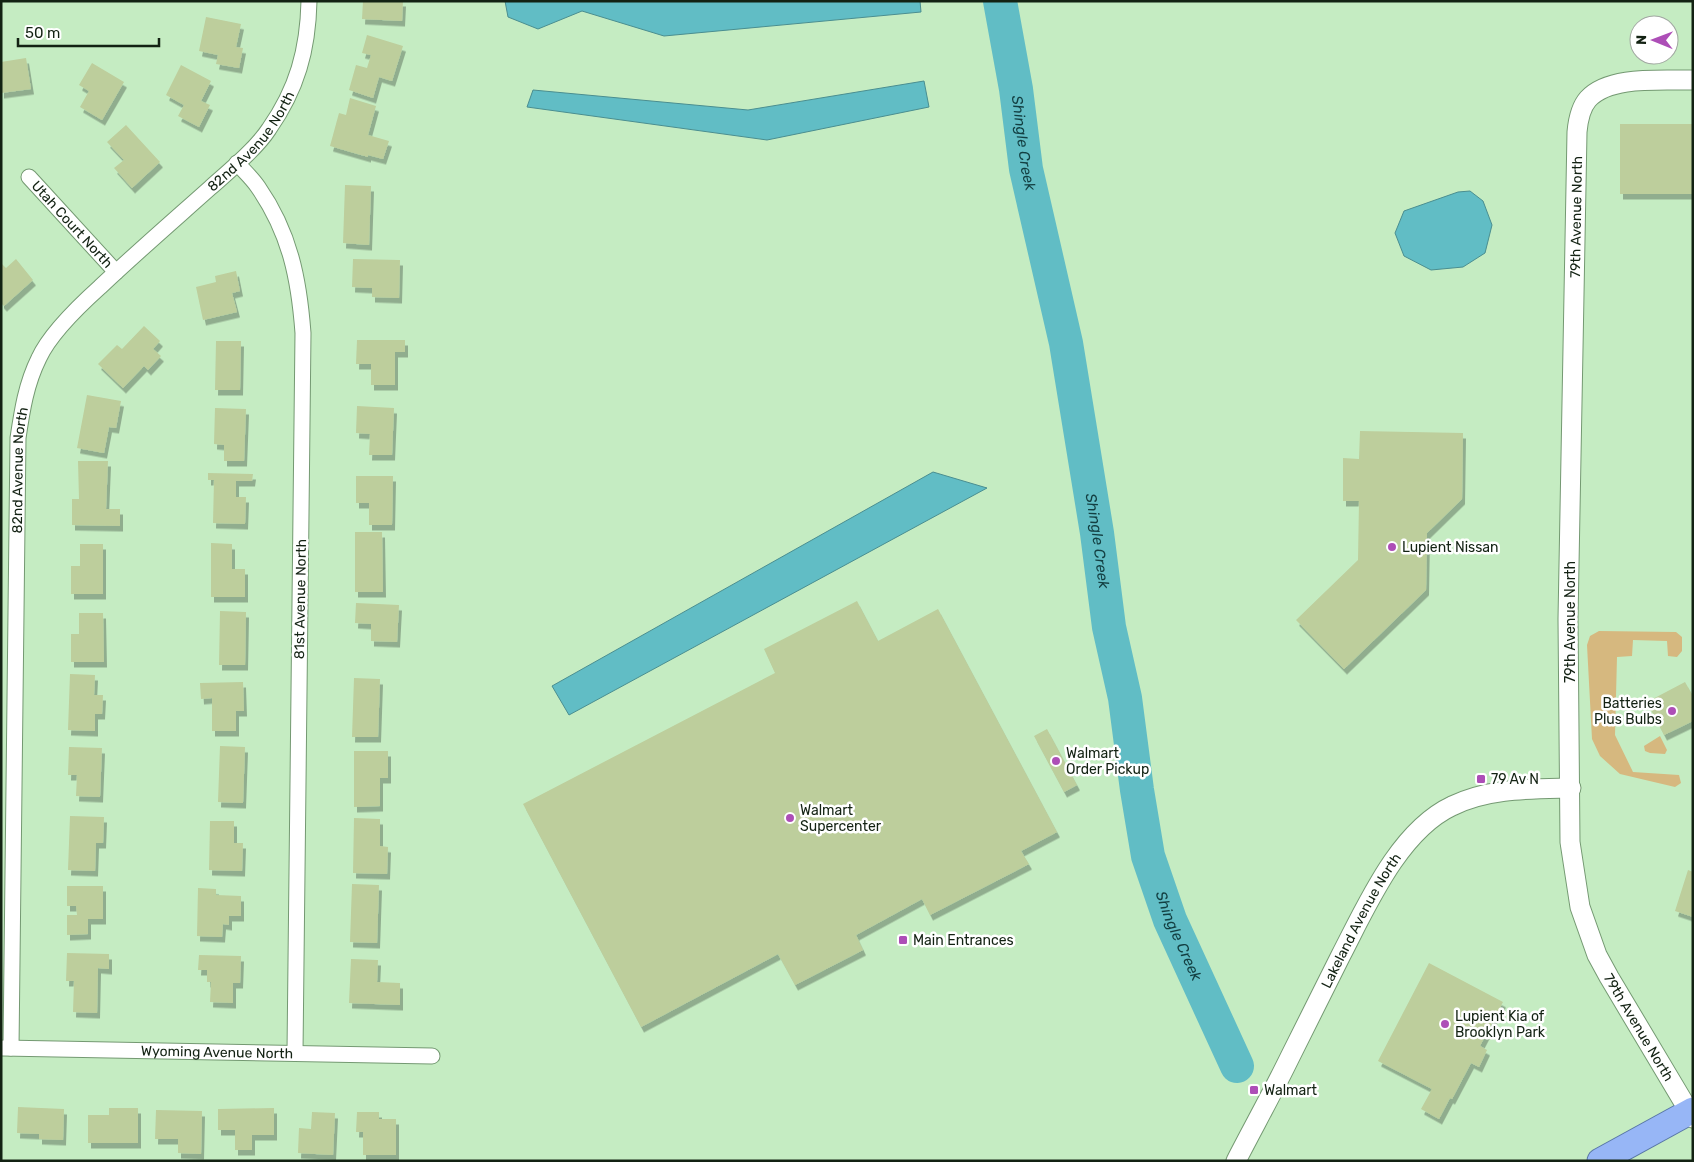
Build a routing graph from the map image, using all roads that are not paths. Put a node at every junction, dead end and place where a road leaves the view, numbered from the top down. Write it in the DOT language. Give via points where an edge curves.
graph roads {
  1 [pos="309,1"];
  2 [pos="1693,80"];
  3 [pos="238,163"];
  4 [pos="29,177"];
  5 [pos="116,272"];
  6 [pos="1571,788"];
  7 [pos="6,1048"];
  8 [pos="295,1052"];
  9 [pos="432,1056"];
  10 [pos="1692,1113"];
  11 [pos="1236,1161"];
  12 [pos="1600,1161"];
  1 -- 3 [label="street, 82nd Avenue North" via="308,30 301,65 288,98 268,131"];
  2 -- 6 [label="street, 79th Avenue North" via="1617,83 1600,90 1588,99 1580,115 1577,132 1568,619"];
  3 -- 5 [label="street, 82nd Avenue North"];
  3 -- 8 [label="street, 81st Avenue North" via="258,186 283,233 301,296"];
  4 -- 5 [label="street, Utah Court North"];
  5 -- 7 [label="street, 82nd Avenue North" via="82,303 39,357 24,400 18,438"];
  6 -- 10 [label="street, 79th Avenue North" via="1570,842 1580,907 1597,955 1620,999"];
  6 -- 11 [label="street, Lakeland Avenue North" via="1506,791 1458,804 1427,822 1401,849 1366,906"];
  7 -- 8 [label="street, Wyoming Avenue North"];
  8 -- 9 [label="street, Wyoming Avenue North"];
  10 -- 12 [label="highway"];
}
